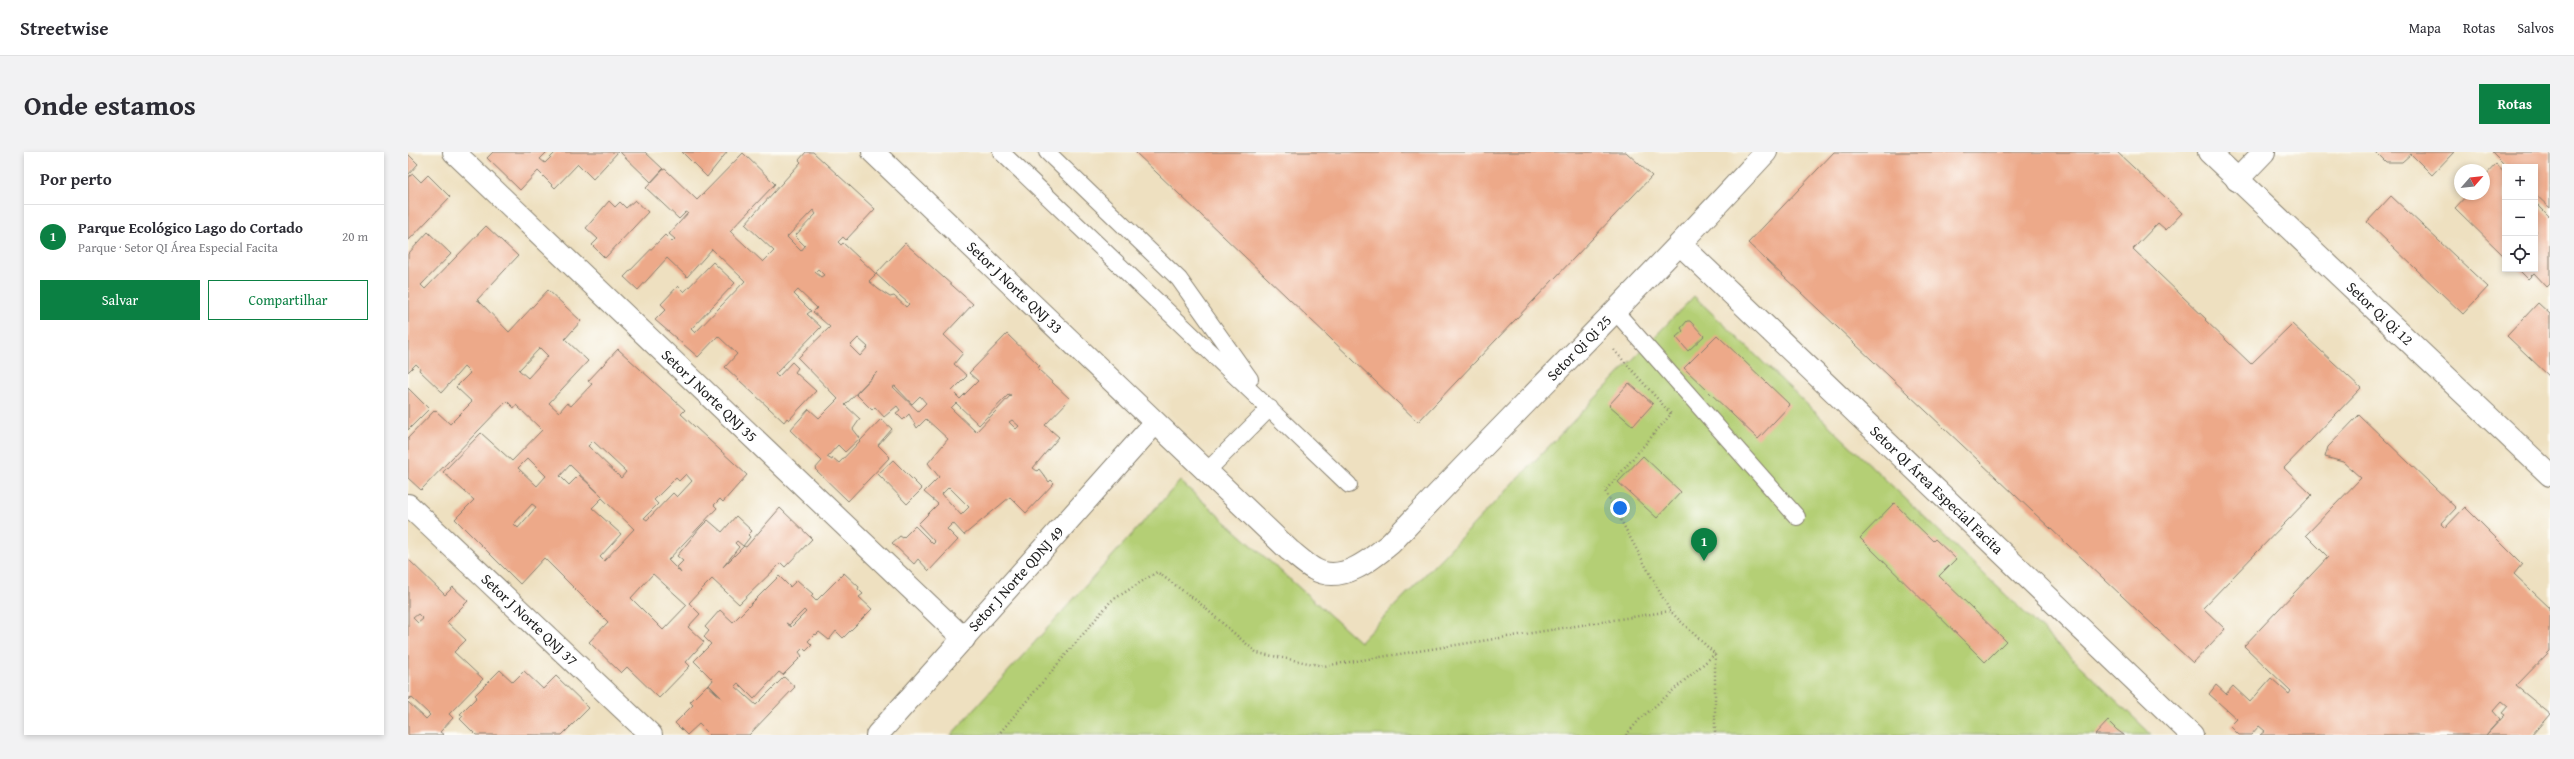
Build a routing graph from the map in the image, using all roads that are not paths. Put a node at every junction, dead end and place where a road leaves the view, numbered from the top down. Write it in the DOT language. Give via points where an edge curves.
graph roads {
  1 [pos="454,152"];
  2 [pos="873,152"];
  3 [pos="1001,152"];
  4 [pos="1047,152"];
  5 [pos="1766,152"];
  6 [pos="2209,152"];
  7 [pos="2264,152"];
  8 [pos="2237,180"];
  9 [pos="1681,245"];
  10 [pos="1614,310"];
  11 [pos="1270,408"];
  12 [pos="1154,423"];
  13 [pos="1206,472"];
  14 [pos="2550,475"];
  15 [pos="1349,485"];
  16 [pos="408,505"];
  17 [pos="1797,517"];
  18 [pos="964,639"];
  19 [pos="651,735"];
  20 [pos="877,735"];
  21 [pos="2192,735"];
  1 -- 18 [label="street, Setor J Norte QNJ 35"];
  2 -- 12 [label="street, Setor J Norte QNJ 33"];
  3 -- 11 [label="lane"];
  4 -- 11 [label="lane" via="1179,279"];
  5 -- 9 [label="street, Setor Qi Qi 25"];
  6 -- 8 [label="street, Setor Qi Qi 12"];
  7 -- 8 [label="street"];
  8 -- 14 [label="street, Setor Qi Qi 12"];
  9 -- 10 [label="street, Setor Qi Qi 25"];
  9 -- 21 [label="street, Setor QI Área Especial Facita"];
  10 -- 13 [label="street, Setor Qi Qi 25" via="1391,543 1367,564 1336,574 1315,570 1289,550"];
  10 -- 17 [label="lane"];
  11 -- 13 [label="lane"];
  11 -- 15 [label="lane"];
  12 -- 13 [label="street, Setor J Norte QNJ 33"];
  12 -- 18 [label="street, Setor J Norte QDNJ 49"];
  16 -- 19 [label="street, Setor J Norte QNJ 37"];
  18 -- 20 [label="street, Setor J Norte QDNJ 49"];
}
